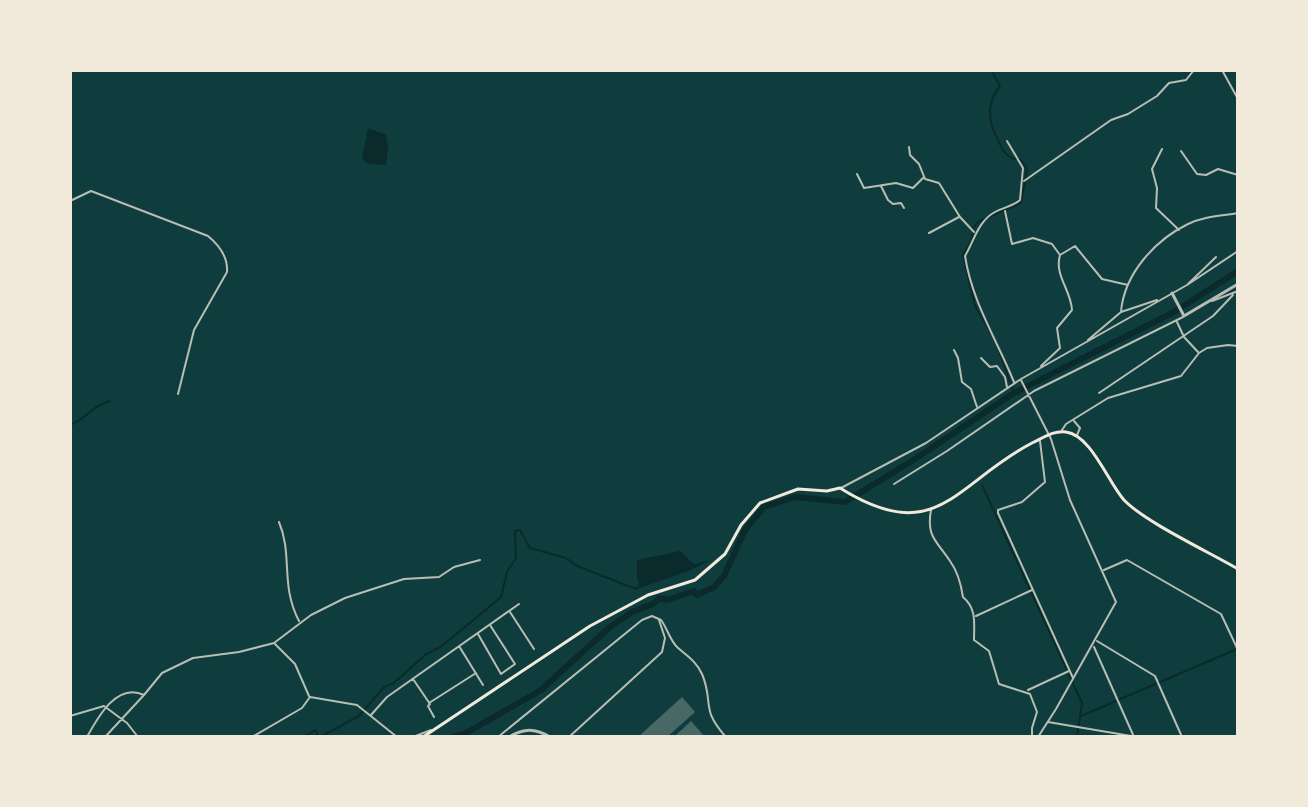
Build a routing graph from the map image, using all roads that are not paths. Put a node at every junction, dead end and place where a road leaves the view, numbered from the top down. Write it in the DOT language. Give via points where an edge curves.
graph roads {
  1 [pos="1194,70"];
  2 [pos="1227,70"];
  3 [pos="1223,72"];
  4 [pos="1238,99"];
  5 [pos="1007,141"];
  6 [pos="909,147"];
  7 [pos="1162,149"];
  8 [pos="1181,151"];
  9 [pos="857,174"];
  10 [pos="1238,175"];
  11 [pos="924,177"];
  12 [pos="1023,182"];
  13 [pos="880,185"];
  14 [pos="70,201"];
  15 [pos="904,208"];
  16 [pos="1005,210"];
  17 [pos="1238,213"];
  18 [pos="960,217"];
  19 [pos="1179,230"];
  20 [pos="929,233"];
  21 [pos="975,233"];
  22 [pos="1238,251"];
  23 [pos="1060,255"];
  24 [pos="1216,257"];
  25 [pos="1238,284"];
  26 [pos="1128,285"];
  27 [pos="1187,285"];
  28 [pos="1238,291"];
  29 [pos="1173,294"];
  30 [pos="1233,295"];
  31 [pos="1162,298"];
  32 [pos="1211,300"];
  33 [pos="1121,312"];
  34 [pos="1184,315"];
  35 [pos="1177,321"];
  36 [pos="1184,337"];
  37 [pos="1086,343"];
  38 [pos="1238,346"];
  39 [pos="954,350"];
  40 [pos="1199,353"];
  41 [pos="981,358"];
  42 [pos="1041,367"];
  43 [pos="1022,381"];
  44 [pos="1014,383"];
  45 [pos="1007,388"];
  46 [pos="1107,388"];
  47 [pos="1099,393"];
  48 [pos="178,394"];
  49 [pos="1028,395"];
  50 [pos="1108,398"];
  51 [pos="978,408"];
  52 [pos="1073,420"];
  53 [pos="1062,431"];
  54 [pos="1048,435"];
  55 [pos="1077,435"];
  56 [pos="1039,440"];
  57 [pos="894,484"];
  58 [pos="840,488"];
  59 [pos="931,510"];
  60 [pos="279,522"];
  61 [pos="480,560"];
  62 [pos="1238,569"];
  63 [pos="1102,570"];
  64 [pos="1033,590"];
  65 [pos="519,604"];
  66 [pos="509,611"];
  67 [pos="975,616"];
  68 [pos="659,618"];
  69 [pos="300,623"];
  70 [pos="490,624"];
  71 [pos="477,633"];
  72 [pos="1095,640"];
  73 [pos="274,643"];
  74 [pos="1093,645"];
  75 [pos="459,646"];
  76 [pos="534,649"];
  77 [pos="1238,650"];
  78 [pos="1070,670"];
  79 [pos="476,673"];
  80 [pos="413,678"];
  81 [pos="1073,678"];
  82 [pos="483,685"];
  83 [pos="1027,691"];
  84 [pos="144,695"];
  85 [pos="310,697"];
  86 [pos="429,703"];
  87 [pos="107,708"];
  88 [pos="371,715"];
  89 [pos="70,716"];
  90 [pos="434,717"];
  91 [pos="123,719"];
  92 [pos="1047,721"];
  93 [pos="436,729"];
  94 [pos="386,730"];
  95 [pos="87,737"];
  96 [pos="105,737"];
  97 [pos="138,737"];
  98 [pos="252,737"];
  99 [pos="387,737"];
  100 [pos="397,737"];
  101 [pos="413,737"];
  102 [pos="423,737"];
  103 [pos="498,737"];
  104 [pos="509,737"];
  105 [pos="550,737"];
  106 [pos="569,737"];
  107 [pos="726,737"];
  108 [pos="1032,737"];
  109 [pos="1038,737"];
  110 [pos="1136,737"];
  111 [pos="1182,737"];
  1 -- 12 [label="street"];
  2 -- 3 [label="street"];
  3 -- 4 [label="street"];
  5 -- 12 [label="street" via="1023,168"];
  6 -- 11 [label="street"];
  7 -- 19 [label="street" via="1152,169 1156,208"];
  8 -- 10 [label="street" via="1197,174 1218,169"];
  9 -- 13 [label="street" via="864,188"];
  11 -- 13 [label="street" via="913,188"];
  11 -- 18 [label="street" via="939,183"];
  12 -- 16 [label="street" via="1020,200"];
  13 -- 15 [label="street" via="888,200"];
  14 -- 48 [label="street" via="91,191 208,236 221,250 227,272 194,330"];
  16 -- 21 [label="street" via="993,212"];
  16 -- 23 [label="street" via="1012,244 1033,238 1052,244"];
  17 -- 19 [label="street" via="1203,218"];
  18 -- 20 [label="street"];
  18 -- 21 [label="street"];
  19 -- 26 [label="street" via="1138,264"];
  21 -- 44 [label="street" via="965,256 977,304"];
  22 -- 27 [label="street"];
  23 -- 26 [label="street" via="1075,246 1102,279"];
  23 -- 42 [label="street" via="1058,272 1070,292 1072,310 1057,328 1060,348"];
  24 -- 27 [label="street"];
  25 -- 32 [label="street"];
  26 -- 33 [label="street"];
  27 -- 29 [label="street"];
  28 -- 30 [label="street"];
  29 -- 31 [label="street"];
  29 -- 34 [label="street"];
  30 -- 32 [label="street"];
  30 -- 36 [label="street"];
  31 -- 33 [label="street"];
  31 -- 37 [label="street"];
  32 -- 34 [label="street"];
  33 -- 37 [label="street"];
  34 -- 35 [label="street"];
  35 -- 36 [label="street"];
  35 -- 49 [label="street"];
  36 -- 40 [label="street"];
  36 -- 46 [label="street"];
  37 -- 42 [label="street"];
  38 -- 40 [label="street"];
  39 -- 51 [label="street" via="962,382"];
  40 -- 50 [label="street" via="1181,376"];
  41 -- 45 [label="street" via="990,367 997,366"];
  42 -- 43 [label="street"];
  43 -- 44 [label="street"];
  43 -- 49 [label="street"];
  44 -- 45 [label="street"];
  45 -- 51 [label="street"];
  46 -- 47 [label="street"];
  46 -- 50 [label="street"];
  49 -- 54 [label="street"];
  49 -- 57 [label="street"];
  50 -- 52 [label="street"];
  51 -- 58 [label="street" via="926,443"];
  52 -- 53 [label="street"];
  52 -- 55 [label="street" via="1080,428"];
  53 -- 54 [label="main road"];
  53 -- 55 [label="main road"];
  54 -- 56 [label="main road"];
  54 -- 63 [label="street"];
  55 -- 62 [label="main road" via="1126,502"];
  56 -- 59 [label="main road" via="1001,461 957,498"];
  56 -- 64 [label="street" via="1045,482 1022,502 998,510"];
  58 -- 59 [label="main road" via="872,507"];
  58 -- 93 [label="main road" via="798,489 760,503 709,571 590,626"];
  59 -- 67 [label="street" via="931,536 950,561"];
  60 -- 69 [label="street" via="287,544 291,602"];
  61 -- 69 [label="street" via="439,577 404,579 353,595"];
  63 -- 72 [label="street" via="1116,602"];
  63 -- 77 [label="street" via="1127,560 1221,614"];
  64 -- 67 [label="street"];
  64 -- 78 [label="street"];
  65 -- 66 [label="street"];
  66 -- 70 [label="street"];
  66 -- 76 [label="street"];
  67 -- 83 [label="street" via="974,640 989,651 999,684"];
  68 -- 103 [label="street" via="642,620"];
  68 -- 106 [label="street" via="665,638 662,652"];
  68 -- 107 [label="street" via="675,646 700,670 710,715"];
  69 -- 73 [label="street"];
  70 -- 71 [label="street"];
  70 -- 71 [label="street" via="515,664 501,674"];
  71 -- 75 [label="street"];
  72 -- 74 [label="street"];
  72 -- 111 [label="street" via="1155,676"];
  73 -- 84 [label="street" via="193,658 162,673"];
  73 -- 85 [label="street" via="295,664"];
  74 -- 81 [label="street"];
  74 -- 110 [label="street"];
  75 -- 79 [label="street"];
  75 -- 80 [label="street"];
  78 -- 81 [label="street"];
  78 -- 83 [label="street"];
  79 -- 82 [label="street"];
  79 -- 86 [label="street"];
  80 -- 86 [label="street"];
  80 -- 88 [label="street"];
  81 -- 92 [label="street"];
  83 -- 108 [label="street" via="1037,712"];
  84 -- 87 [label="street" via="118,696"];
  84 -- 91 [label="street"];
  85 -- 88 [label="street" via="357,705"];
  85 -- 98 [label="street" via="302,708"];
  86 -- 90 [label="street"];
  87 -- 89 [label="street"];
  87 -- 91 [label="street"];
  87 -- 95 [label="street"];
  88 -- 94 [label="street"];
  91 -- 96 [label="street"];
  91 -- 97 [label="street"];
  92 -- 109 [label="street"];
  92 -- 110 [label="street"];
  93 -- 101 [label="street"];
  93 -- 102 [label="main road"];
  94 -- 99 [label="street"];
  94 -- 100 [label="street"];
  104 -- 105 [label="street" via="532,730"];
}
